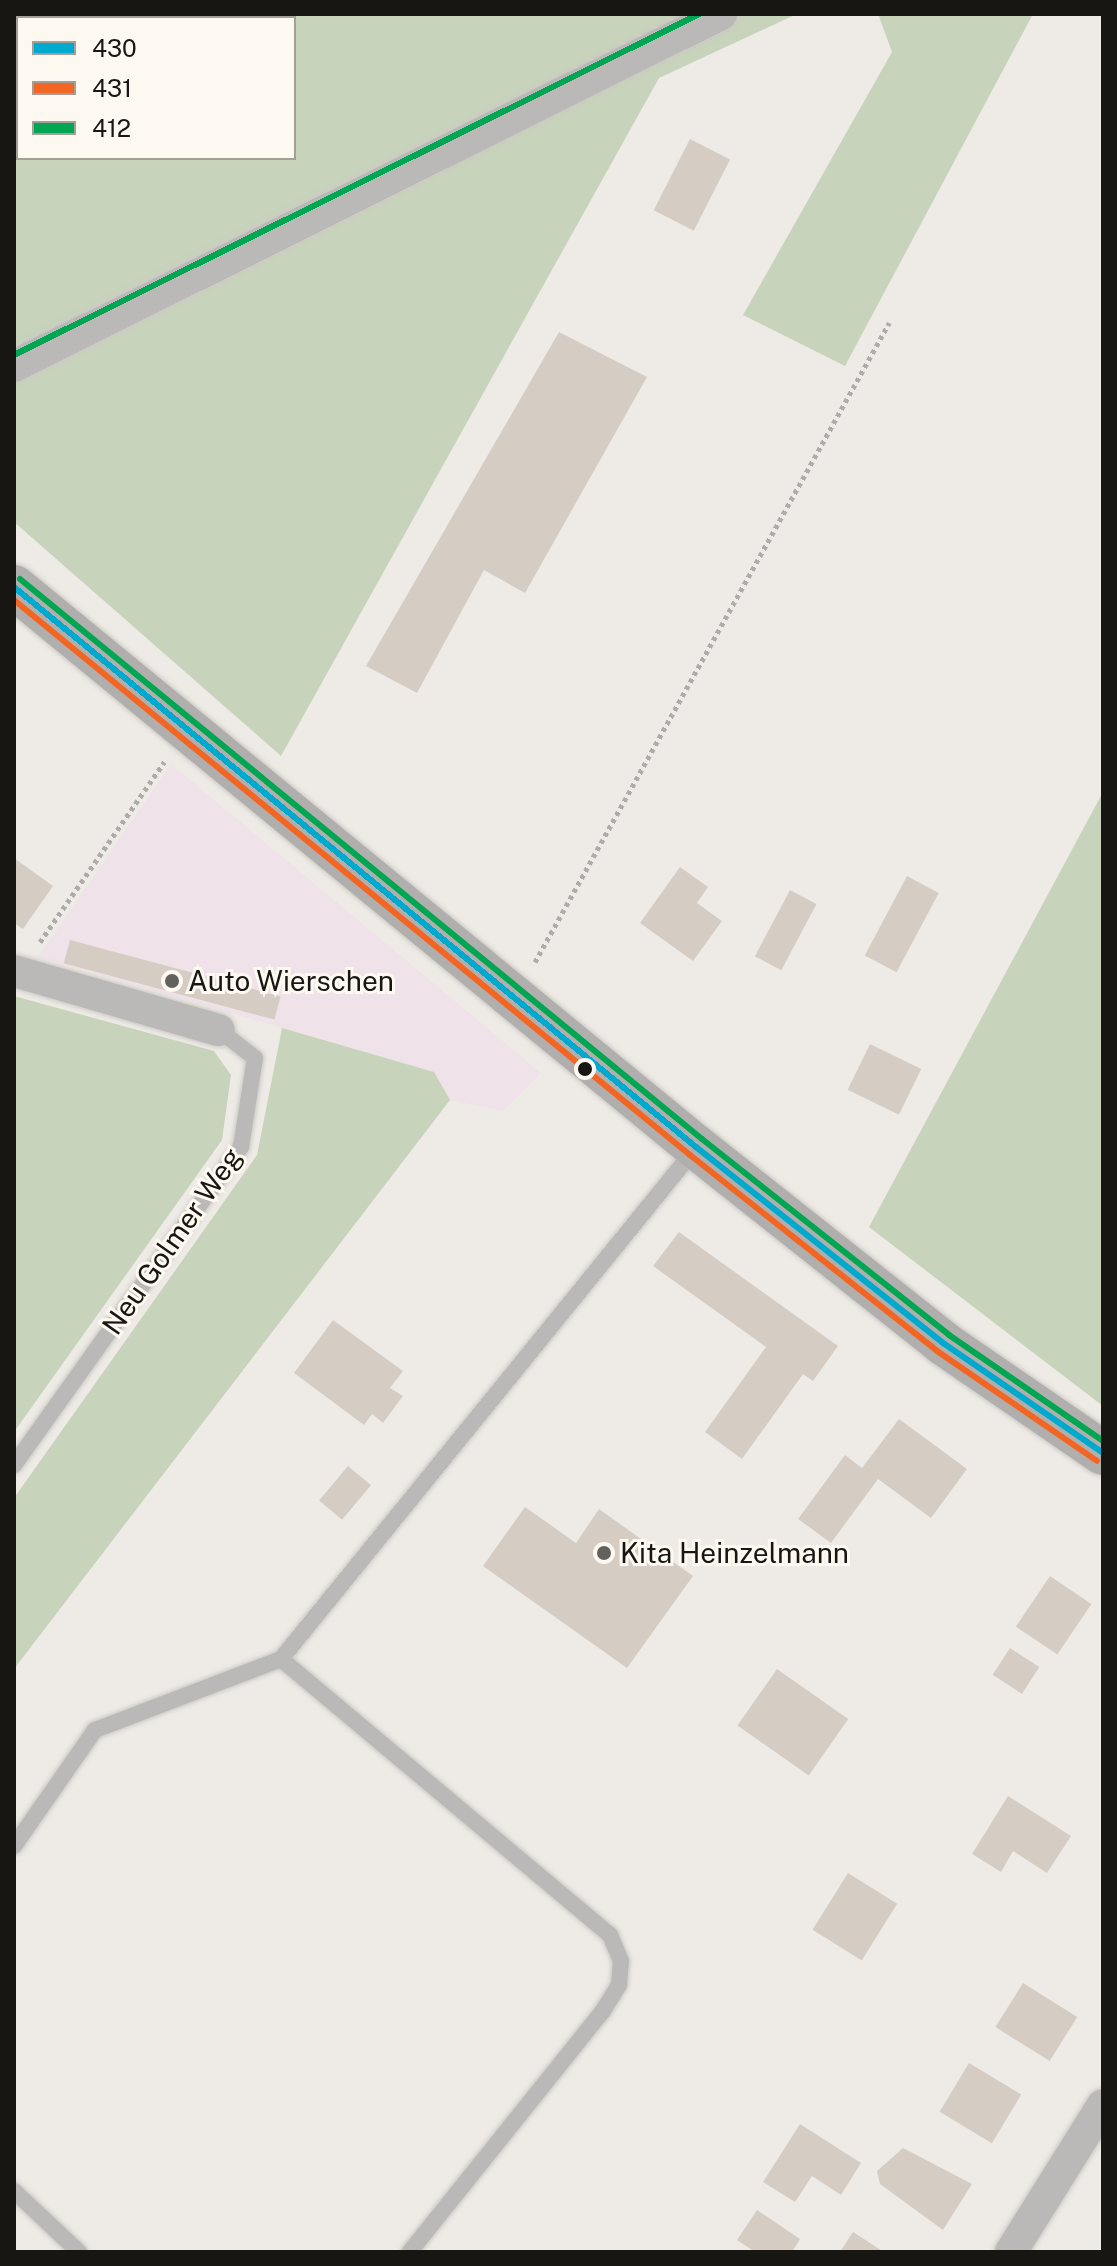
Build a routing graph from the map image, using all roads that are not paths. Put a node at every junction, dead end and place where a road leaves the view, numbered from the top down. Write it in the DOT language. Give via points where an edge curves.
graph roads {
  1 [pos="721,14"];
  2 [pos="14,366"];
  3 [pos="14,587"];
  4 [pos="17,971"];
  5 [pos="219,1030"];
  6 [pos="696,1147"];
  7 [pos="1103,1453"];
  8 [pos="14,1465"];
  9 [pos="281,1659"];
  10 [pos="14,1846"];
  11 [pos="1103,2105"];
  12 [pos="14,2191"];
  13 [pos="79,2252"];
  14 [pos="410,2252"];
  15 [pos="1011,2252"];
  1 -- 2 [label="street"];
  3 -- 6 [label="main road"];
  4 -- 5 [label="street, Neu Golmer Weg"];
  5 -- 8 [label="lane, Neu Golmer Weg" via="255,1058 241,1147"];
  6 -- 7 [label="main road" via="943,1343"];
  6 -- 9 [label="lane"];
  9 -- 10 [label="lane" via="95,1730"];
  9 -- 14 [label="lane" via="610,1935 621,1961 619,1985 602,2012"];
  11 -- 15 [label="street"];
  12 -- 13 [label="lane"];
}
